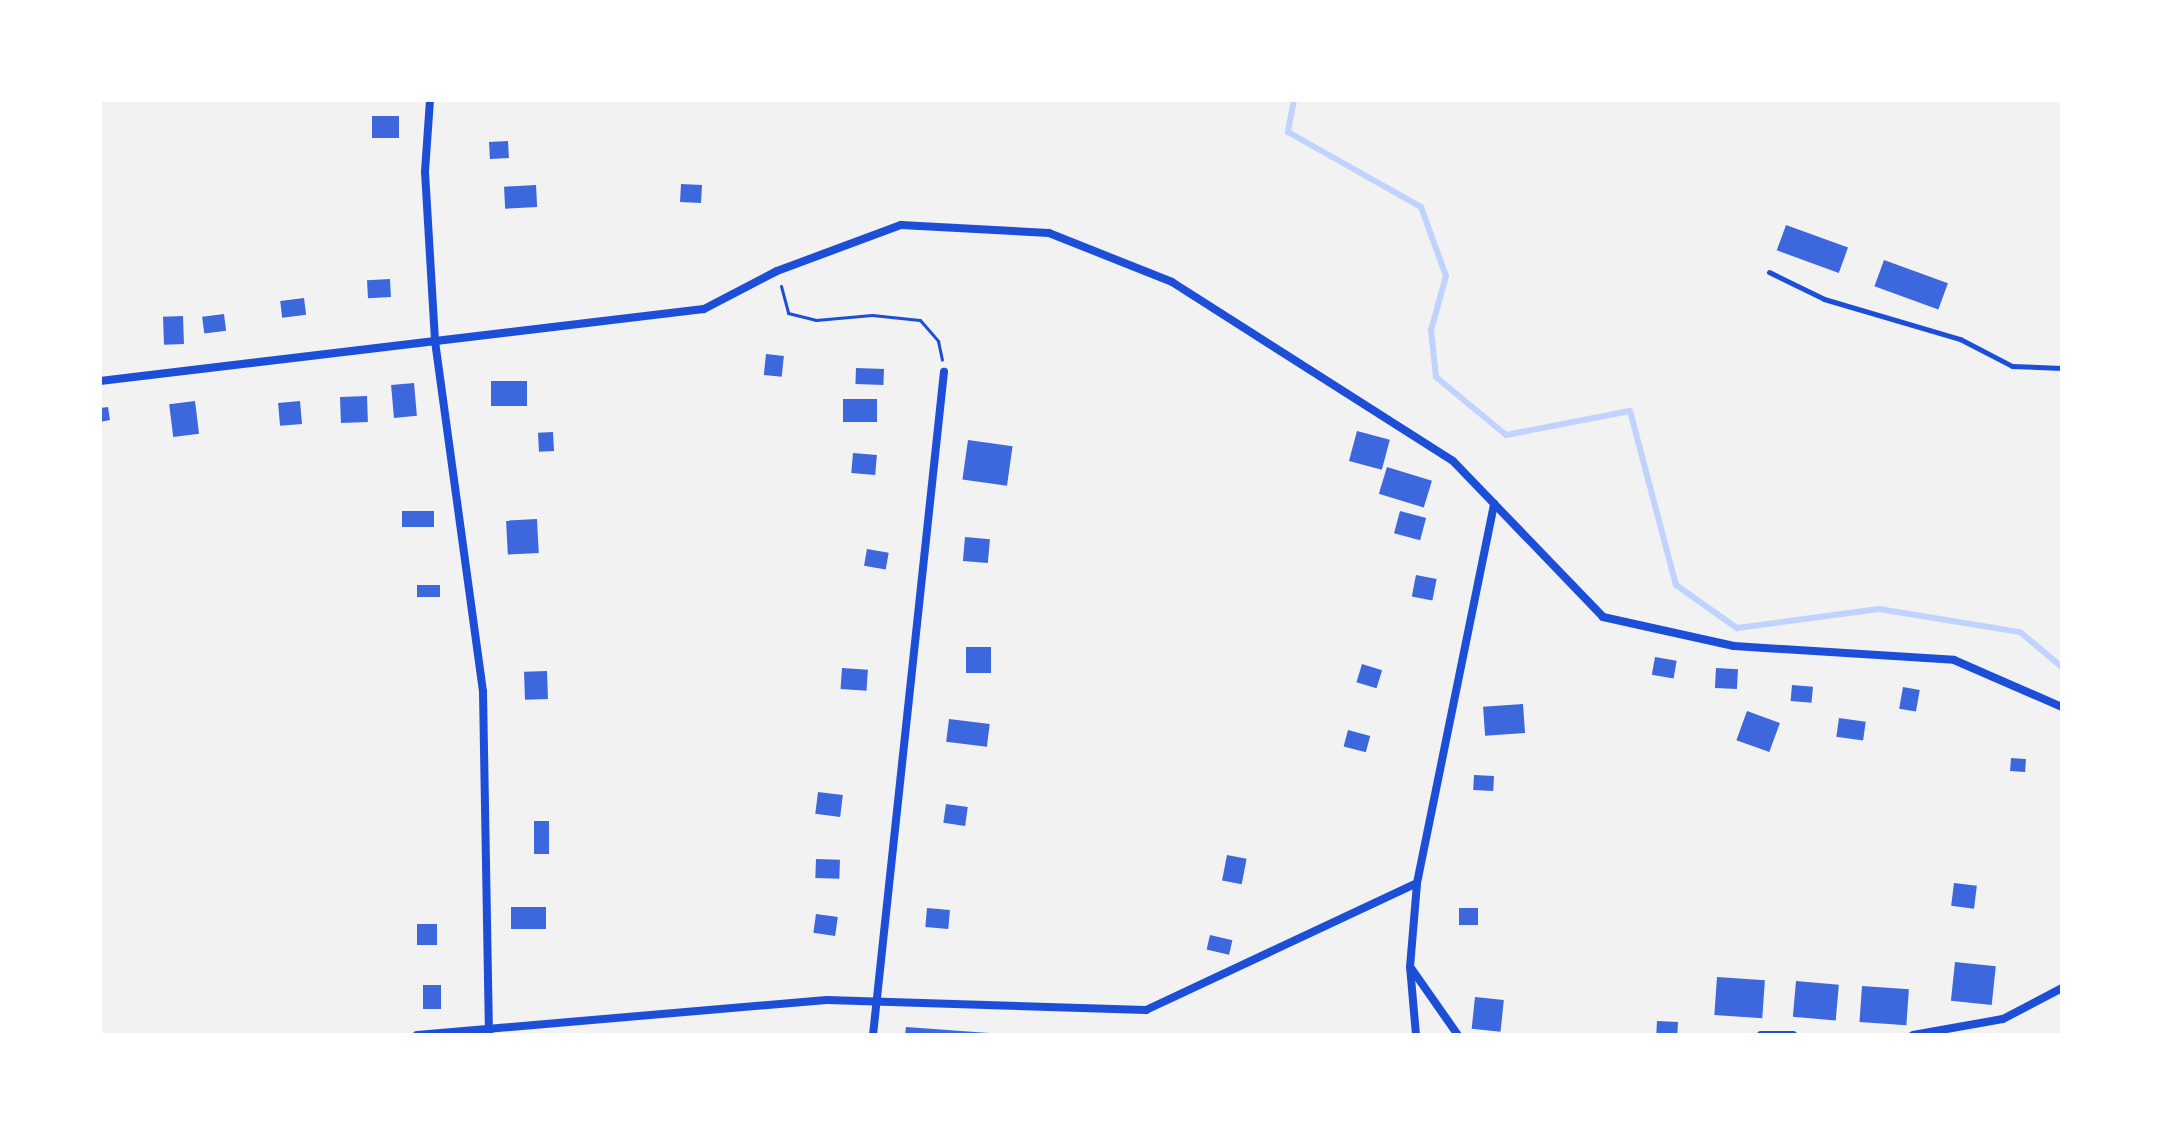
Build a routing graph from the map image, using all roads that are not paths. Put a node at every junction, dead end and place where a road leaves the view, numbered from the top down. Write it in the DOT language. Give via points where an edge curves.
graph roads {
  1 [pos="430,100"];
  2 [pos="1769,272"];
  3 [pos="435,341"];
  4 [pos="2062,368"];
  5 [pos="944,372"];
  6 [pos="100,381"];
  7 [pos="1494,504"];
  8 [pos="2062,707"];
  9 [pos="1417,883"];
  10 [pos="1410,967"];
  11 [pos="2062,988"];
  12 [pos="877,1004"];
  13 [pos="489,1031"];
  14 [pos="417,1035"];
  15 [pos="873,1035"];
  16 [pos="1416,1035"];
  17 [pos="1458,1035"];
  18 [pos="1761,1035"];
  19 [pos="1793,1035"];
  20 [pos="1913,1035"];
  1 -- 3 [label="street" via="425,172"];
  2 -- 4 [label="lane" via="1824,299 1960,339 2012,366"];
  3 -- 6 [label="street"];
  3 -- 7 [label="street" via="704,309 777,271 901,225 1049,233 1172,282 1453,461"];
  3 -- 13 [label="street" via="483,692"];
  5 -- 12 [label="street"];
  7 -- 8 [label="street" via="1603,617 1734,646 1954,660"];
  7 -- 9 [label="street"];
  9 -- 10 [label="street"];
  9 -- 12 [label="street" via="1146,1010"];
  10 -- 16 [label="street"];
  10 -- 17 [label="street"];
  11 -- 20 [label="street" via="2003,1019"];
  12 -- 13 [label="street" via="827,1000"];
  12 -- 15 [label="street"];
  13 -- 14 [label="street"];
  18 -- 19 [label="street"];
}
